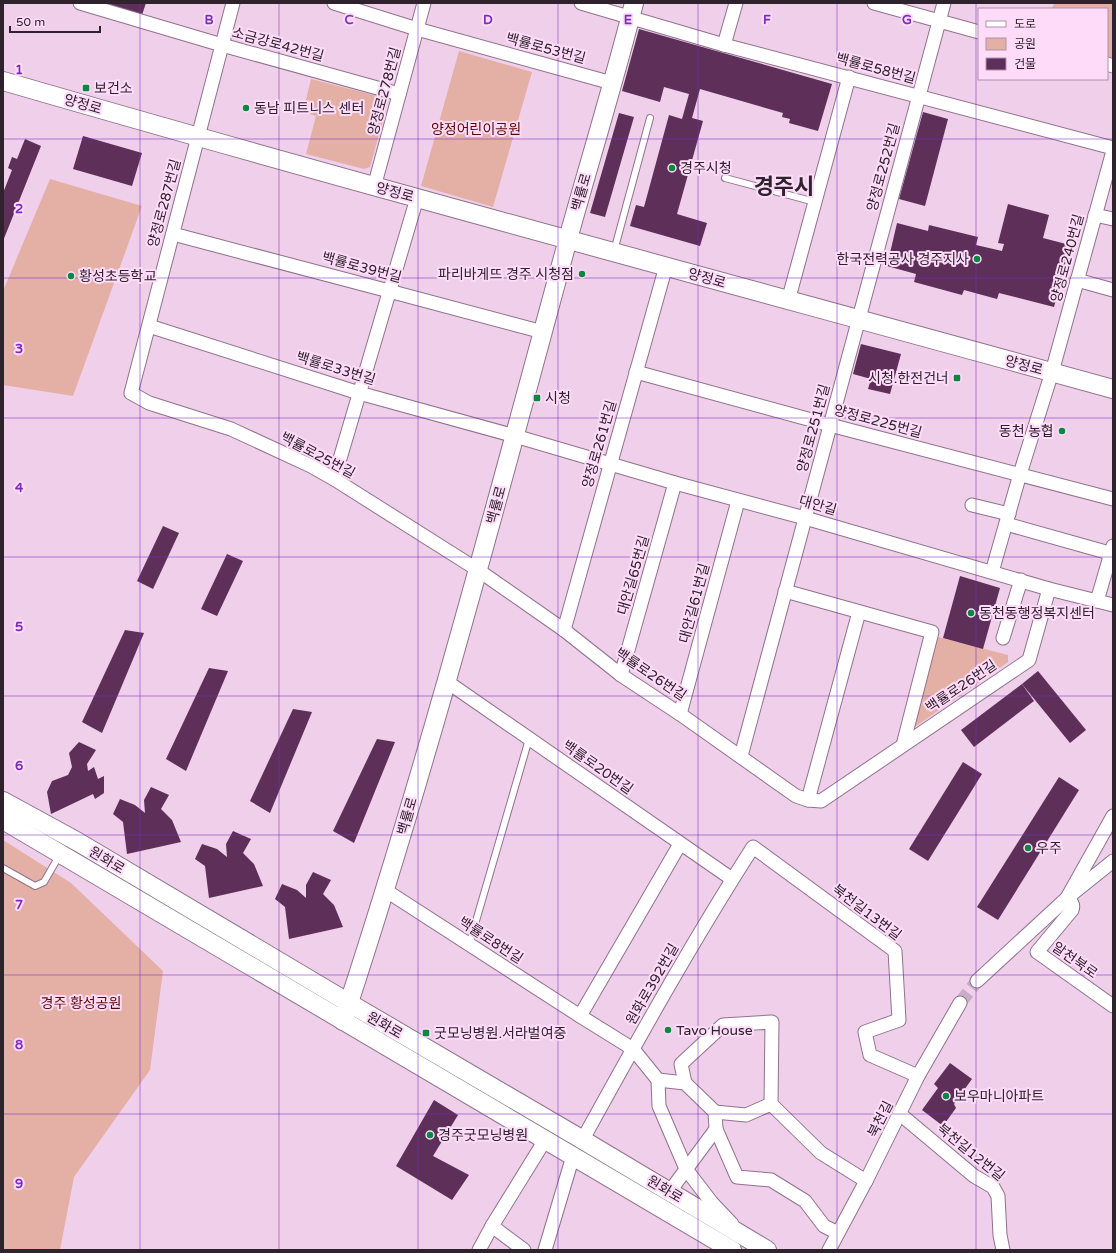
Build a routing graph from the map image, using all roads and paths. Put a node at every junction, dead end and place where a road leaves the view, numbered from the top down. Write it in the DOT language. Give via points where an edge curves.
graph roads {
  1 [pos="80,3"];
  2 [pos="233,3"];
  3 [pos="334,3"];
  4 [pos="424,3"];
  5 [pos="581,3"];
  6 [pos="736,3"];
  7 [pos="874,3"];
  8 [pos="944,3"];
  9 [pos="632,10"];
  10 [pos="939,21"];
  11 [pos="417,29"];
  12 [pos="978,32"];
  13 [pos="222,45"];
  14 [pos="724,45"];
  15 [pos="849,77"];
  16 [pos="3,81"];
  17 [pos="612,83"];
  18 [pos="399,94"];
  19 [pos="919,96"];
  20 [pos="650,118"];
  21 [pos="198,138"];
  22 [pos="1113,148"];
  23 [pos="1113,152"];
  24 [pos="725,178"];
  25 [pos="374,187"];
  26 [pos="417,198"];
  27 [pos="815,202"];
  28 [pos="1095,215"];
  29 [pos="1113,219"];
  30 [pos="173,234"];
  31 [pos="568,239"];
  32 [pos="614,252"];
  33 [pos="666,266"];
  34 [pos="1077,280"];
  35 [pos="389,290"];
  36 [pos="1113,290"];
  37 [pos="788,300"];
  38 [pos="858,320"];
  39 [pos="149,326"];
  40 [pos="543,332"];
  41 [pos="636,372"];
  42 [pos="1052,372"];
  43 [pos="1113,389"];
  44 [pos="359,393"];
  45 [pos="131,394"];
  46 [pos="830,425"];
  47 [pos="515,436"];
  48 [pos="610,464"];
  49 [pos="1020,474"];
  50 [pos="334,479"];
  51 [pos="675,483"];
  52 [pos="1113,499"];
  53 [pos="738,501"];
  54 [pos="972,505"];
  55 [pos="805,518"];
  56 [pos="1007,519"];
  57 [pos="1112,551"];
  58 [pos="478,570"];
  59 [pos="992,572"];
  60 [pos="1020,580"];
  61 [pos="1049,589"];
  62 [pos="785,591"];
  63 [pos="1097,601"];
  64 [pos="1113,606"];
  65 [pos="859,612"];
  66 [pos="564,630"];
  67 [pos="1003,638"];
  68 [pos="621,675"];
  69 [pos="446,681"];
  70 [pos="680,714"];
  71 [pos="529,739"];
  72 [pos="903,745"];
  73 [pos="741,756"];
  74 [pos="808,800"];
  75 [pos="3,801"];
  76 [pos="1113,816"];
  77 [pos="3,820"];
  78 [pos="680,844"];
  79 [pos="752,847"];
  80 [pos="60,853"];
  81 [pos="1113,861"];
  82 [pos="3,868"];
  83 [pos="732,879"];
  84 [pos="385,890"];
  85 [pos="1067,898"];
  86 [pos="469,944"];
  87 [pos="977,981"];
  88 [pos="349,1003"];
  89 [pos="960,1003"];
  90 [pos="1113,1006"];
  91 [pos="580,1016"];
  92 [pos="343,1021"];
  93 [pos="633,1049"];
  94 [pos="918,1076"];
  95 [pos="658,1080"];
  96 [pos="685,1083"];
  97 [pos="771,1104"];
  98 [pos="715,1112"];
  99 [pos="900,1114"];
  100 [pos="716,1130"];
  101 [pos="583,1139"];
  102 [pos="545,1140"];
  103 [pos="573,1156"];
  104 [pos="686,1169"];
  105 [pos="866,1181"];
  106 [pos="670,1191"];
  107 [pos="492,1226"];
  108 [pos="838,1233"];
  109 [pos="746,1237"];
  110 [pos="479,1250"];
  111 [pos="524,1250"];
  112 [pos="545,1250"];
  113 [pos="732,1250"];
  114 [pos="767,1250"];
  115 [pos="829,1250"];
  116 [pos="1003,1250"];
  1 -- 13 [label="street, 소금강로42번길"];
  2 -- 13 [label="street, 양정로287번길"];
  3 -- 11 [label="street, 백률로53번길"];
  4 -- 11 [label="street, 양정로278번길"];
  5 -- 9 [label="street, 백률로58번길"];
  6 -- 14 [label="street"];
  7 -- 10 [label="street"];
  8 -- 10 [label="street, 양정로252번길"];
  9 -- 14 [label="street, 백률로58번길"];
  9 -- 17 [label="street, 백률로"];
  10 -- 12 [label="street"];
  10 -- 19 [label="street, 양정로252번길"];
  11 -- 17 [label="street, 백률로53번길"];
  11 -- 18 [label="street, 양정로278번길"];
  13 -- 18 [label="street, 소금강로42번길"];
  13 -- 21 [label="street, 양정로287번길"];
  14 -- 15 [label="street, 백률로58번길"];
  15 -- 19 [label="street, 백률로58번길"];
  15 -- 27 [label="street"];
  16 -- 21 [label="street, 양정로"];
  17 -- 31 [label="street, 백률로"];
  18 -- 25 [label="street, 양정로278번길"];
  19 -- 22 [label="street, 백률로58번길"];
  19 -- 38 [label="street, 양정로252번길"];
  20 -- 32 [label="lane"];
  21 -- 25 [label="street, 양정로"];
  21 -- 30 [label="street, 양정로287번길"];
  23 -- 28 [label="street, 양정로240번길"];
  24 -- 27 [label="lane"];
  25 -- 26 [label="street, 양정로"];
  26 -- 31 [label="street, 양정로"];
  26 -- 35 [label="street"];
  27 -- 37 [label="street"];
  28 -- 29 [label="street"];
  28 -- 34 [label="street, 양정로240번길"];
  30 -- 35 [label="street, 백률로39번길"];
  30 -- 39 [label="street, 양정로287번길"];
  31 -- 32 [label="street, 양정로"];
  31 -- 40 [label="street, 백률로"];
  32 -- 33 [label="street, 양정로"];
  33 -- 37 [label="street, 양정로"];
  33 -- 41 [label="street, 양정로261번길"];
  34 -- 36 [label="street"];
  34 -- 42 [label="street, 양정로240번길"];
  35 -- 40 [label="street, 백률로39번길"];
  35 -- 44 [label="street"];
  37 -- 38 [label="street, 양정로"];
  38 -- 42 [label="street, 양정로"];
  38 -- 46 [label="street, 양정로251번길"];
  39 -- 44 [label="street, 백률로33번길"];
  39 -- 45 [label="street, 양정로287번길"];
  40 -- 47 [label="street, 백률로"];
  41 -- 46 [label="street, 양정로225번길"];
  41 -- 48 [label="street, 양정로261번길"];
  42 -- 43 [label="street, 양정로"];
  42 -- 49 [label="street, 양정로"];
  44 -- 47 [label="street, 백률로33번길"];
  44 -- 50 [label="street"];
  45 -- 50 [label="street, 백률로25번길" via="149,403 231,428"];
  46 -- 49 [label="street, 양정로225번길"];
  46 -- 55 [label="street, 양정로251번길"];
  47 -- 48 [label="street, 대안길"];
  47 -- 58 [label="street, 백률로"];
  48 -- 51 [label="street, 대안길"];
  48 -- 66 [label="street, 양정로261번길"];
  49 -- 52 [label="street, 양정로225번길"];
  49 -- 56 [label="street, 양정로"];
  50 -- 58 [label="street, 백률로25번길"];
  51 -- 53 [label="street, 대안길"];
  51 -- 68 [label="street, 대안길65번길"];
  53 -- 55 [label="street, 대안길"];
  53 -- 70 [label="street, 대안길61번길"];
  54 -- 56 [label="street"];
  55 -- 59 [label="street, 대안길"];
  55 -- 62 [label="street, 양정로251번길"];
  56 -- 57 [label="street"];
  56 -- 59 [label="street, 양정로"];
  57 -- 63 [label="street"];
  58 -- 66 [label="street, 백률로26번길"];
  58 -- 69 [label="street, 백률로"];
  59 -- 60 [label="street, 대안길"];
  60 -- 61 [label="street, 대안길"];
  60 -- 67 [label="street"];
  61 -- 63 [label="street, 대안길"];
  61 -- 72 [label="street, 백률로26번길" via="1029,660"];
  62 -- 65 [label="street"];
  62 -- 73 [label="street, 양정로251번길"];
  63 -- 64 [label="street, 대안길"];
  65 -- 72 [label="street" via="932,632"];
  65 -- 74 [label="street"];
  66 -- 68 [label="street, 백률로26번길"];
  68 -- 70 [label="street, 백률로26번길"];
  69 -- 71 [label="street, 백률로20번길"];
  69 -- 84 [label="street, 백률로"];
  70 -- 73 [label="street, 백률로26번길"];
  71 -- 78 [label="street, 백률로20번길"];
  71 -- 86 [label="lane"];
  72 -- 74 [label="street, 백률로26번길" via="820,801"];
  73 -- 74 [label="street, 백률로26번길" via="796,796"];
  75 -- 88 [label="street, 원화로" via="78,842"];
  76 -- 85 [label="street"];
  77 -- 80 [label="street, 원화로"];
  78 -- 83 [label="street, 백률로20번길"];
  78 -- 91 [label="street"];
  79 -- 83 [label="street, 원화로392번길"];
  79 -- 94 [label="street, 북천길13번길" via="896,951 899,1020 865,1032 870,1055"];
  80 -- 82 [label="lane" via="44,882 35,886"];
  80 -- 92 [label="street, 원화로"];
  81 -- 85 [label="street"];
  83 -- 93 [label="street, 원화로392번길"];
  84 -- 86 [label="street, 백률로8번길"];
  84 -- 88 [label="street, 백률로"];
  85 -- 87 [label="street"];
  85 -- 90 [label="street, 알천북로" via="1073,906 1072,910 1037,952"];
  86 -- 91 [label="street, 백률로8번길"];
  88 -- 92 [label="street, 백률로"];
  88 -- 101 [label="street, 원화로"];
  89 -- 94 [label="street, 북천길"];
  91 -- 93 [label="street, 백률로8번길"];
  92 -- 102 [label="street, 원화로"];
  93 -- 95 [label="street, 백률로8번길"];
  93 -- 101 [label="street, 원화로392번길"];
  94 -- 99 [label="street, 북천길"];
  95 -- 96 [label="street"];
  95 -- 104 [label="street" via="659,1106"];
  96 -- 97 [label="street" via="682,1064 723,1025 772,1022"];
  96 -- 98 [label="street"];
  97 -- 98 [label="street" via="746,1115"];
  97 -- 105 [label="street" via="821,1153"];
  98 -- 100 [label="street"];
  99 -- 105 [label="street, 북천길"];
  99 -- 116 [label="street, 북천길12번길" via="974,1176 993,1187 998,1196"];
  100 -- 104 [label="street"];
  100 -- 108 [label="street" via="737,1177 771,1180 805,1201 824,1226"];
  101 -- 103 [label="street"];
  101 -- 106 [label="street, 원화로"];
  102 -- 103 [label="street, 원화로"];
  102 -- 107 [label="street"];
  103 -- 112 [label="street"];
  103 -- 113 [label="street, 원화로"];
  104 -- 106 [label="street"];
  104 -- 109 [label="street" via="712,1203"];
  105 -- 108 [label="street, 북천길"];
  106 -- 109 [label="street, 원화로"];
  107 -- 110 [label="street"];
  107 -- 111 [label="street"];
  108 -- 115 [label="street, 북천길"];
  109 -- 114 [label="street, 원화로"];
}
